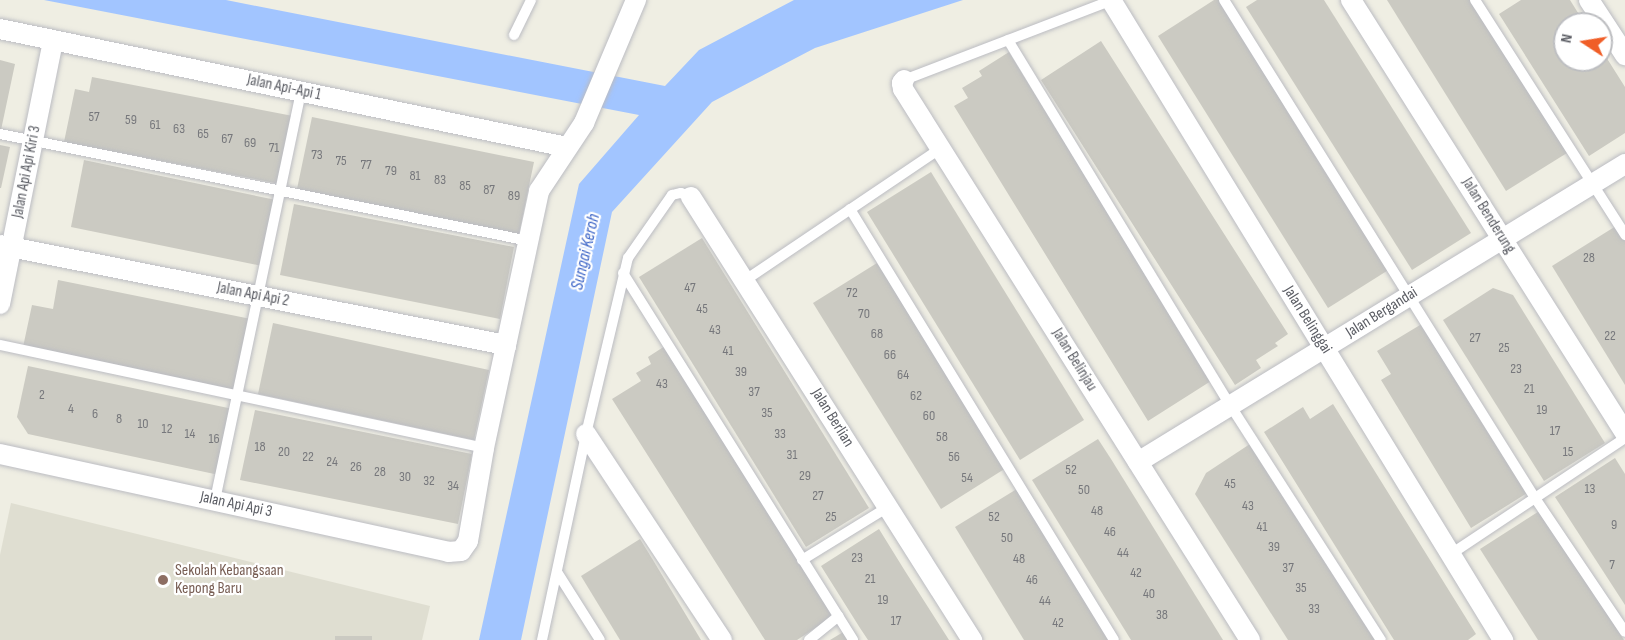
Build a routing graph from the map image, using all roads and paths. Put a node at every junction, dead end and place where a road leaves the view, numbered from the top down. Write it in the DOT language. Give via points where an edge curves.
graph roads {
  1 [pos="531,0"];
  2 [pos="636,0"];
  3 [pos="1111,0"];
  4 [pos="1224,0"];
  5 [pos="1351,0"];
  6 [pos="1475,0"];
  7 [pos="1589,0"];
  8 [pos="0,29"];
  9 [pos="514,35"];
  10 [pos="53,40"];
  11 [pos="1008,40"];
  12 [pos="1625,55"];
  13 [pos="904,80"];
  14 [pos="301,91"];
  15 [pos="0,134"];
  16 [pos="33,140"];
  17 [pos="567,147"];
  18 [pos="940,148"];
  19 [pos="1625,164"];
  20 [pos="1593,183"];
  21 [pos="280,191"];
  22 [pos="692,197"];
  23 [pos="850,209"];
  24 [pos="1625,235"];
  25 [pos="1502,239"];
  26 [pos="528,241"];
  27 [pos="6,246"];
  28 [pos="623,273"];
  29 [pos="744,281"];
  30 [pos="1411,295"];
  31 [pos="258,296"];
  32 [pos="0,304"];
  33 [pos="0,345"];
  34 [pos="506,345"];
  35 [pos="1324,348"];
  36 [pos="237,395"];
  37 [pos="1230,405"];
  38 [pos="1625,433"];
  39 [pos="586,434"];
  40 [pos="1625,438"];
  41 [pos="484,448"];
  42 [pos="0,454"];
  43 [pos="1138,462"];
  44 [pos="1535,498"];
  45 [pos="215,500"];
  46 [pos="888,507"];
  47 [pos="1450,555"];
  48 [pos="802,560"];
  49 [pos="557,572"];
  50 [pos="839,616"];
  51 [pos="1625,632"];
  52 [pos="1498,638"];
  53 [pos="542,640"];
  54 [pos="600,640"];
  55 [pos="722,640"];
  56 [pos="809,640"];
  57 [pos="853,640"];
  58 [pos="972,640"];
  59 [pos="1114,640"];
  60 [pos="1250,640"];
  61 [pos="1381,640"];
  1 -- 9 [label="lane"];
  2 -- 17 [label="street" via="584,123"];
  3 -- 11 [label="lane"];
  3 -- 35 [label="street, Jalan Belinggai"];
  4 -- 30 [label="lane"];
  5 -- 25 [label="street, Jalan Benderung"];
  6 -- 20 [label="lane"];
  7 -- 12 [label="street"];
  8 -- 10 [label="street, Jalan Api-Api 1"];
  10 -- 14 [label="street, Jalan Api-Api 1"];
  10 -- 16 [label="street, Jalan Api Api Kiri 3"];
  11 -- 13 [label="lane"];
  11 -- 37 [label="lane"];
  13 -- 18 [label="street, Jalan Belinjau" via="903,89"];
  14 -- 17 [label="street, Jalan Api-Api 1"];
  14 -- 21 [label="lane"];
  15 -- 16 [label="lane"];
  16 -- 21 [label="lane"];
  16 -- 27 [label="street, Jalan Api Api Kiri 3"];
  17 -- 26 [label="street" via="539,191"];
  18 -- 23 [label="lane"];
  18 -- 43 [label="street, Jalan Belinjau"];
  19 -- 20 [label="street, Jalan Bergandai"];
  20 -- 24 [label="lane"];
  20 -- 25 [label="street, Jalan Bergandai"];
  21 -- 26 [label="lane"];
  21 -- 31 [label="lane"];
  22 -- 28 [label="lane" via="672,195 628,258"];
  22 -- 29 [label="street, Jalan Berlian"];
  23 -- 29 [label="lane"];
  23 -- 59 [label="lane"];
  25 -- 30 [label="street, Jalan Bergandai"];
  25 -- 38 [label="street, Jalan Benderung"];
  26 -- 34 [label="street"];
  27 -- 31 [label="street, Jalan Api Api 2"];
  27 -- 32 [label="street, Jalan Api Api Kiri 3"];
  28 -- 39 [label="lane"];
  28 -- 48 [label="lane"];
  29 -- 46 [label="street, Jalan Berlian"];
  30 -- 35 [label="street, Jalan Bergandai"];
  30 -- 44 [label="lane"];
  31 -- 34 [label="street, Jalan Api Api 2"];
  31 -- 36 [label="lane"];
  33 -- 36 [label="lane"];
  34 -- 41 [label="street"];
  35 -- 37 [label="street, Jalan Bergandai"];
  35 -- 47 [label="street, Jalan Belinggai"];
  36 -- 41 [label="lane"];
  36 -- 45 [label="lane"];
  37 -- 43 [label="street, Jalan Bergandai"];
  37 -- 61 [label="lane"];
  39 -- 49 [label="lane"];
  39 -- 55 [label="street"];
  40 -- 44 [label="lane"];
  41 -- 45 [label="street, Jalan Api Api 3" via="468,541 461,551 448,552"];
  42 -- 45 [label="street, Jalan Api Api 3"];
  43 -- 60 [label="street, Jalan Belinjau"];
  44 -- 47 [label="lane"];
  44 -- 51 [label="lane"];
  46 -- 48 [label="lane"];
  46 -- 58 [label="street, Jalan Berlian"];
  47 -- 52 [label="street, Jalan Belinggai"];
  48 -- 50 [label="lane"];
  49 -- 53 [label="lane"];
  49 -- 54 [label="lane"];
  50 -- 56 [label="lane"];
  50 -- 57 [label="lane"];
}
